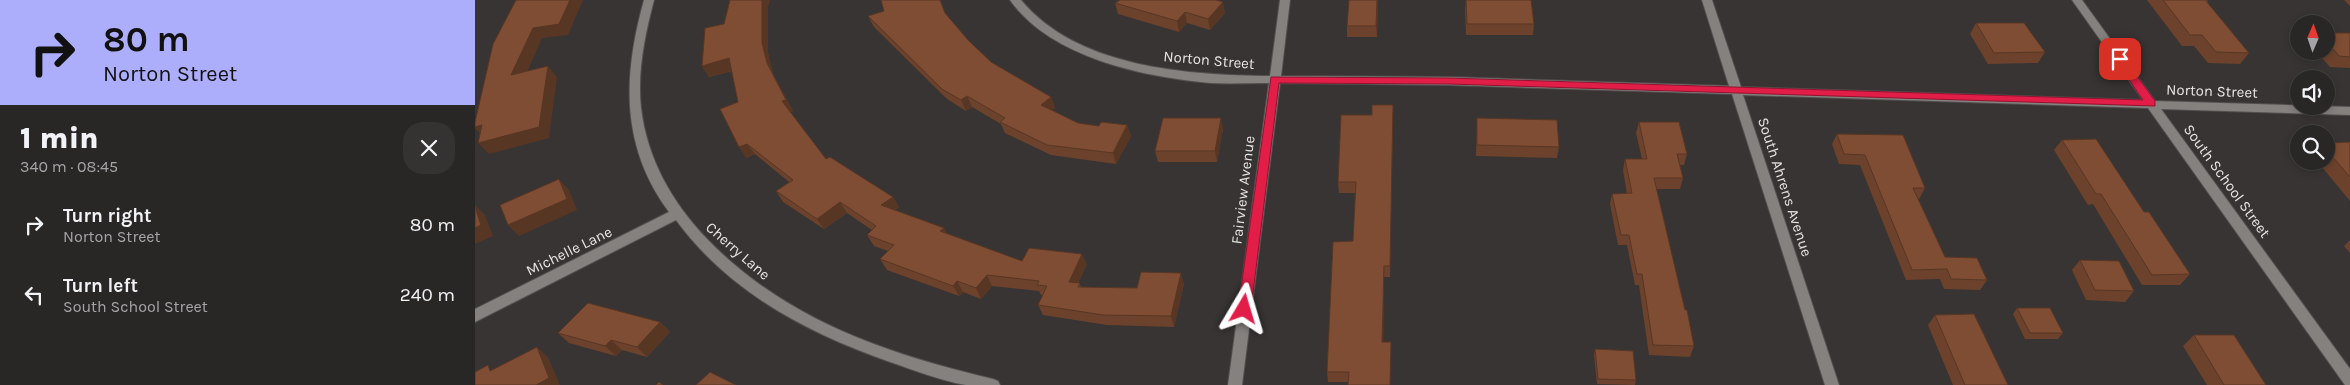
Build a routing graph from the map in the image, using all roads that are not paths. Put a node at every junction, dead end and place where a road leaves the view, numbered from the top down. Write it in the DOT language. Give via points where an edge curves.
graph roads {
  1 [pos="649,0"];
  2 [pos="1015,0"];
  3 [pos="1285,0"];
  4 [pos="1707,0"];
  5 [pos="2077,0"];
  6 [pos="1274,80"];
  7 [pos="1736,90"];
  8 [pos="2151,104"];
  9 [pos="2350,111"];
  10 [pos="676,214"];
  11 [pos="475,316"];
  12 [pos="2350,381"];
  13 [pos="993,385"];
  14 [pos="1235,385"];
  15 [pos="1832,385"];
  1 -- 10 [label="street, Cherry Lane" via="635,57 636,120 653,173"];
  2 -- 6 [label="street, Norton Street" via="1028,16 1051,33 1121,64 1212,79"];
  3 -- 6 [label="street, Fairview Avenue"];
  4 -- 7 [label="street, South Ahrens Avenue"];
  5 -- 8 [label="street, South School Street"];
  6 -- 7 [label="street, Norton Street" via="1449,81"];
  6 -- 14 [label="street, Fairview Avenue"];
  7 -- 8 [label="street, Norton Street"];
  7 -- 15 [label="street, South Ahrens Avenue"];
  8 -- 9 [label="street, Norton Street"];
  8 -- 12 [label="street, South School Street"];
  10 -- 11 [label="street, Michelle Lane"];
  10 -- 13 [label="street, Cherry Lane" via="736,276 776,304 878,353"];
}
